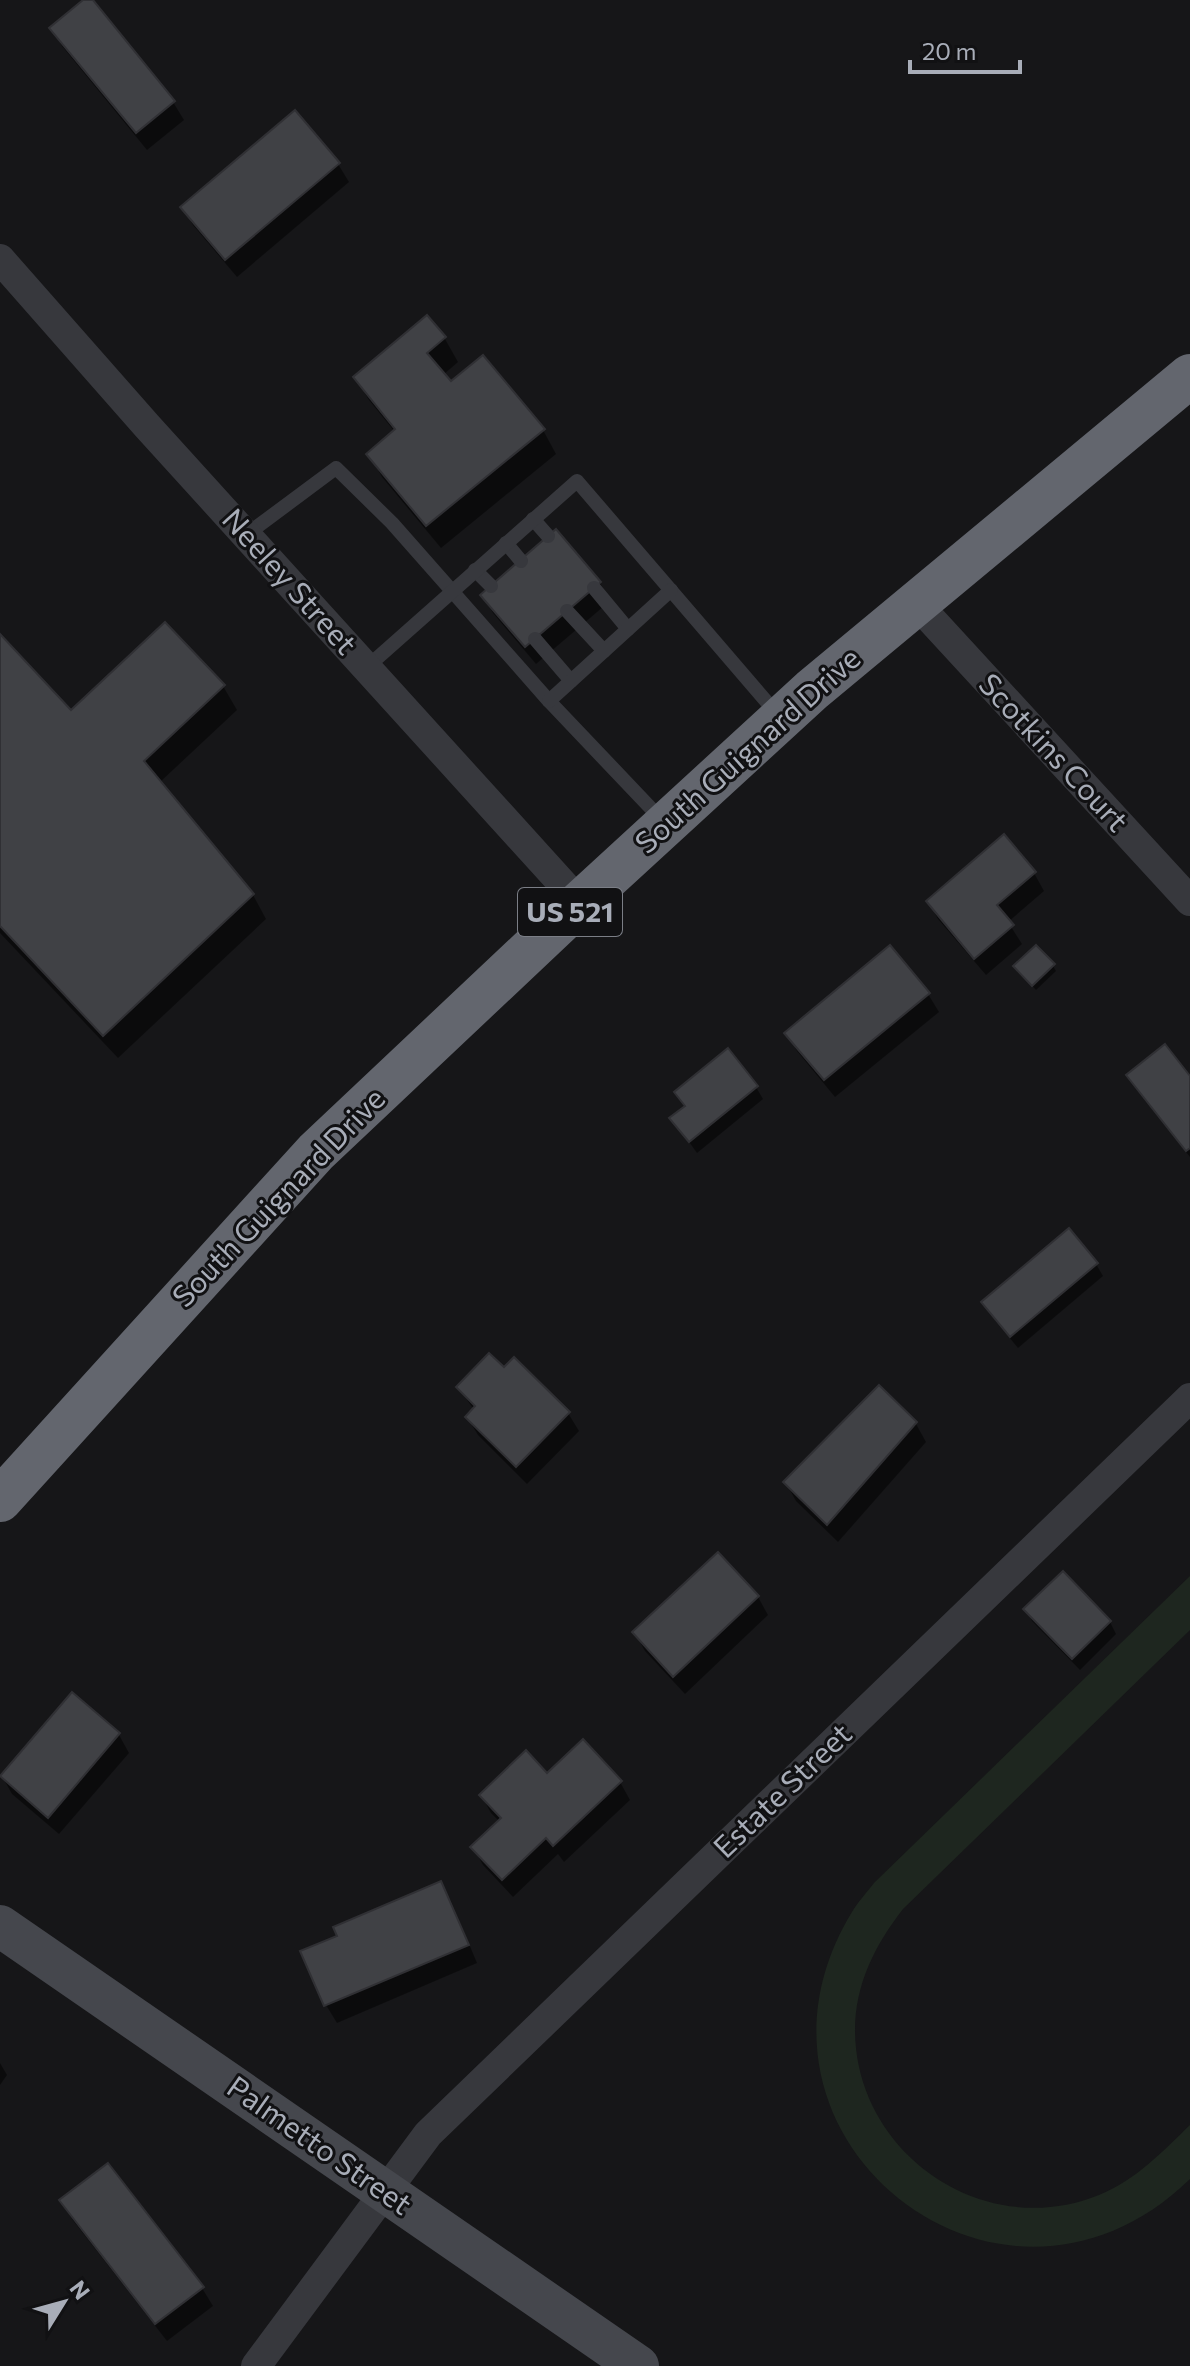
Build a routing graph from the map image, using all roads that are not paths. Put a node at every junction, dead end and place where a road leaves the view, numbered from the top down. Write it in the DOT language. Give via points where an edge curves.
graph roads {
  1 [pos="0,259"];
  2 [pos="1190,376"];
  3 [pos="533,519"];
  4 [pos="246,535"];
  5 [pos="548,536"];
  6 [pos="506,543"];
  7 [pos="521,561"];
  8 [pos="475,570"];
  9 [pos="491,586"];
  10 [pos="594,588"];
  11 [pos="671,590"];
  12 [pos="451,591"];
  13 [pos="916,603"];
  14 [pos="567,611"];
  15 [pos="628,629"];
  16 [pos="535,639"];
  17 [pos="604,651"];
  18 [pos="366,668"];
  19 [pos="571,681"];
  20 [pos="549,701"];
  21 [pos="781,719"];
  22 [pos="666,824"];
  23 [pos="1190,901"];
  24 [pos="580,903"];
  25 [pos="1190,1398"];
  26 [pos="0,1500"];
  27 [pos="0,1926"];
  28 [pos="385,2192"];
  29 [pos="256,2366"];
  30 [pos="638,2366"];
  1 -- 4 [label="street, Neeley Street"];
  2 -- 13 [label="highway, South Guignard Drive / US 521"];
  3 -- 5 [label="lane"];
  3 -- 6 [label="lane"];
  3 -- 11 [label="lane" via="577,481"];
  4 -- 12 [label="lane" via="336,468"];
  4 -- 18 [label="street, Neeley Street"];
  6 -- 7 [label="lane"];
  6 -- 8 [label="lane"];
  8 -- 9 [label="lane"];
  8 -- 12 [label="lane"];
  10 -- 15 [label="lane"];
  11 -- 15 [label="lane"];
  11 -- 21 [label="lane"];
  12 -- 18 [label="lane"];
  12 -- 20 [label="lane"];
  13 -- 21 [label="highway, South Guignard Drive / US 521"];
  13 -- 23 [label="street, Scotkins Court"];
  14 -- 17 [label="lane"];
  15 -- 17 [label="lane"];
  16 -- 19 [label="lane"];
  17 -- 19 [label="lane"];
  18 -- 24 [label="street, Neeley Street"];
  19 -- 20 [label="lane"];
  20 -- 22 [label="lane"];
  21 -- 22 [label="highway, South Guignard Drive / US 521"];
  22 -- 24 [label="highway, South Guignard Drive / US 521"];
  24 -- 26 [label="highway, South Guignard Drive / US 521" via="316,1152"];
  25 -- 28 [label="street, Estate Street" via="428,2134"];
  27 -- 28 [label="street, Palmetto Street"];
  28 -- 29 [label="street, Estate Street"];
  28 -- 30 [label="street, Palmetto Street"];
}
